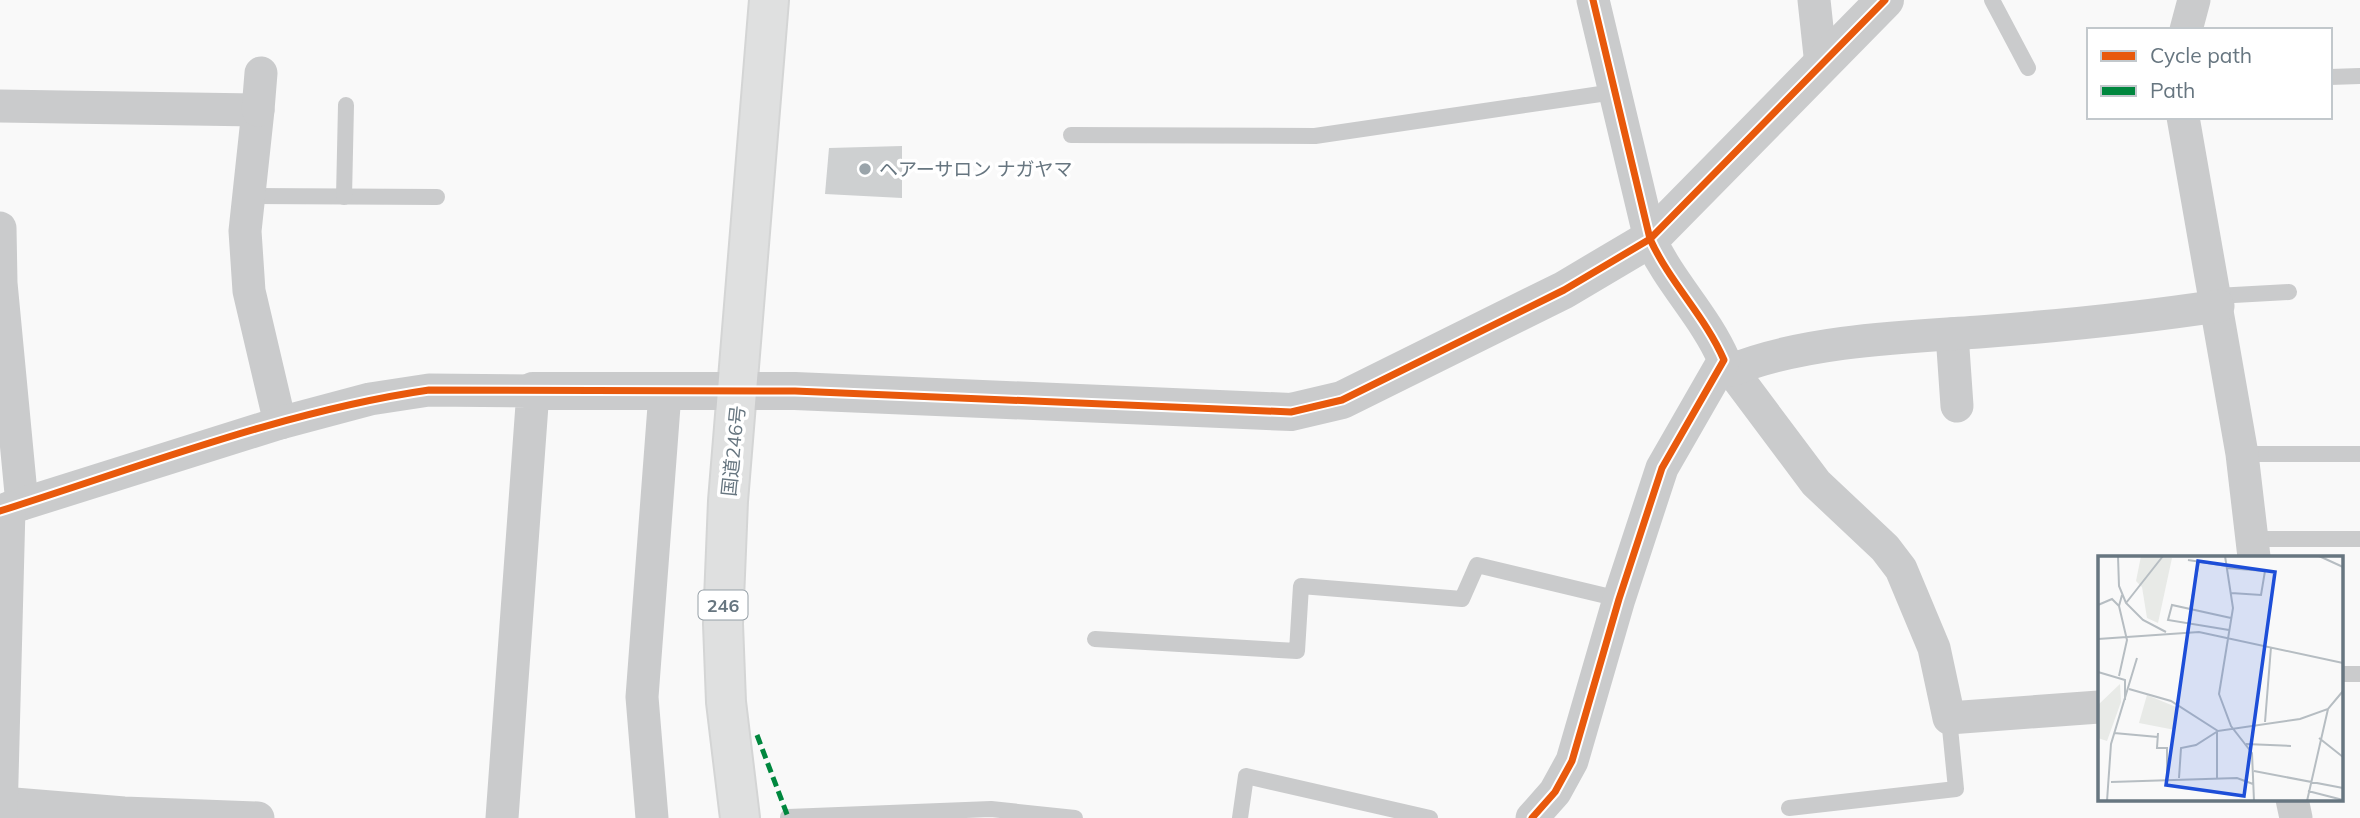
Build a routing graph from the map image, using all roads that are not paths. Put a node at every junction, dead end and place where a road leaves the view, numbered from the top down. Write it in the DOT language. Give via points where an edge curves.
graph roads {
  1 [pos="769,0"];
  2 [pos="1593,0"];
  3 [pos="1814,0"];
  4 [pos="1885,0"];
  5 [pos="1992,0"];
  6 [pos="2194,0"];
  7 [pos="2187,28"];
  8 [pos="1821,65"];
  9 [pos="2028,68"];
  10 [pos="261,73"];
  11 [pos="2360,76"];
  12 [pos="2332,77"];
  13 [pos="1614,92"];
  14 [pos="346,105"];
  15 [pos="0,106"];
  16 [pos="258,110"];
  17 [pos="2183,119"];
  18 [pos="1071,135"];
  19 [pos="249,196"];
  20 [pos="344,197"];
  21 [pos="437,197"];
  22 [pos="0,228"];
  23 [pos="1650,239"];
  24 [pos="2288,292"];
  25 [pos="2217,301"];
  26 [pos="1951,334"];
  27 [pos="1728,365"];
  28 [pos="533,391"];
  29 [pos="739,391"];
  30 [pos="665,393"];
  31 [pos="1957,406"];
  32 [pos="280,423"];
  33 [pos="2242,454"];
  34 [pos="2360,454"];
  35 [pos="10,508"];
  36 [pos="2360,539"];
  37 [pos="2254,548"];
  38 [pos="1619,599"];
  39 [pos="1095,639"];
  40 [pos="2342,674"];
  41 [pos="2360,674"];
  42 [pos="2098,706"];
  43 [pos="1949,718"];
  44 [pos="2292,800"];
  45 [pos="1,803"];
  46 [pos="1789,808"];
  47 [pos="981,814"];
  48 [pos="123,815"];
  49 [pos="788,817"];
  50 [pos="258,818"];
  51 [pos="502,818"];
  52 [pos="652,818"];
  53 [pos="740,818"];
  54 [pos="1075,818"];
  55 [pos="1240,818"];
  56 [pos="1430,818"];
  57 [pos="1532,818"];
  58 [pos="2296,818"];
  1 -- 29 [label="highway, 国道246号 / 246"];
  2 -- 13 [label="street"];
  3 -- 8 [label="street"];
  4 -- 8 [label="street"];
  5 -- 9 [label="lane"];
  6 -- 7 [label="street"];
  8 -- 23 [label="street"];
  10 -- 16 [label="street"];
  11 -- 12 [label="lane"];
  13 -- 18 [label="lane" via="1315,136"];
  13 -- 23 [label="street"];
  14 -- 20 [label="lane"];
  15 -- 16 [label="street"];
  16 -- 19 [label="street"];
  17 -- 25 [label="street"];
  19 -- 20 [label="lane"];
  19 -- 32 [label="street" via="245,231 249,291"];
  20 -- 21 [label="lane"];
  22 -- 35 [label="street"];
  23 -- 27 [label="street" via="1661,264 1712,332"];
  23 -- 29 [label="street" via="1564,290 1342,400 1292,412"];
  24 -- 25 [label="lane"];
  25 -- 26 [label="street" via="2109,322"];
  25 -- 33 [label="street"];
  26 -- 27 [label="street" via="1870,340"];
  26 -- 31 [label="street"];
  27 -- 38 [label="street" via="1662,468"];
  27 -- 43 [label="street" via="1816,483 1901,569 1934,648"];
  28 -- 30 [label="street"];
  28 -- 32 [label="street" via="429,390 370,399"];
  28 -- 51 [label="street"];
  29 -- 30 [label="street"];
  29 -- 53 [label="highway, 国道246号 / 246" via="723,624 726,702"];
  30 -- 52 [label="street" via="642,697"];
  32 -- 35 [label="street"];
  33 -- 34 [label="lane"];
  33 -- 37 [label="street"];
  35 -- 45 [label="street"];
  36 -- 37 [label="lane"];
  38 -- 39 [label="lane" via="1477,565 1462,599 1301,586 1297,651"];
  38 -- 57 [label="street" via="1572,761 1555,792"];
  40 -- 41 [label="lane"];
  42 -- 43 [label="street"];
  43 -- 46 [label="lane" via="1956,789"];
  44 -- 58 [label="street"];
  45 -- 48 [label="street"];
  47 -- 49 [label="lane"];
  47 -- 54 [label="lane" via="991,809"];
  48 -- 50 [label="street"];
  55 -- 56 [label="lane" via="1246,776"];
}
